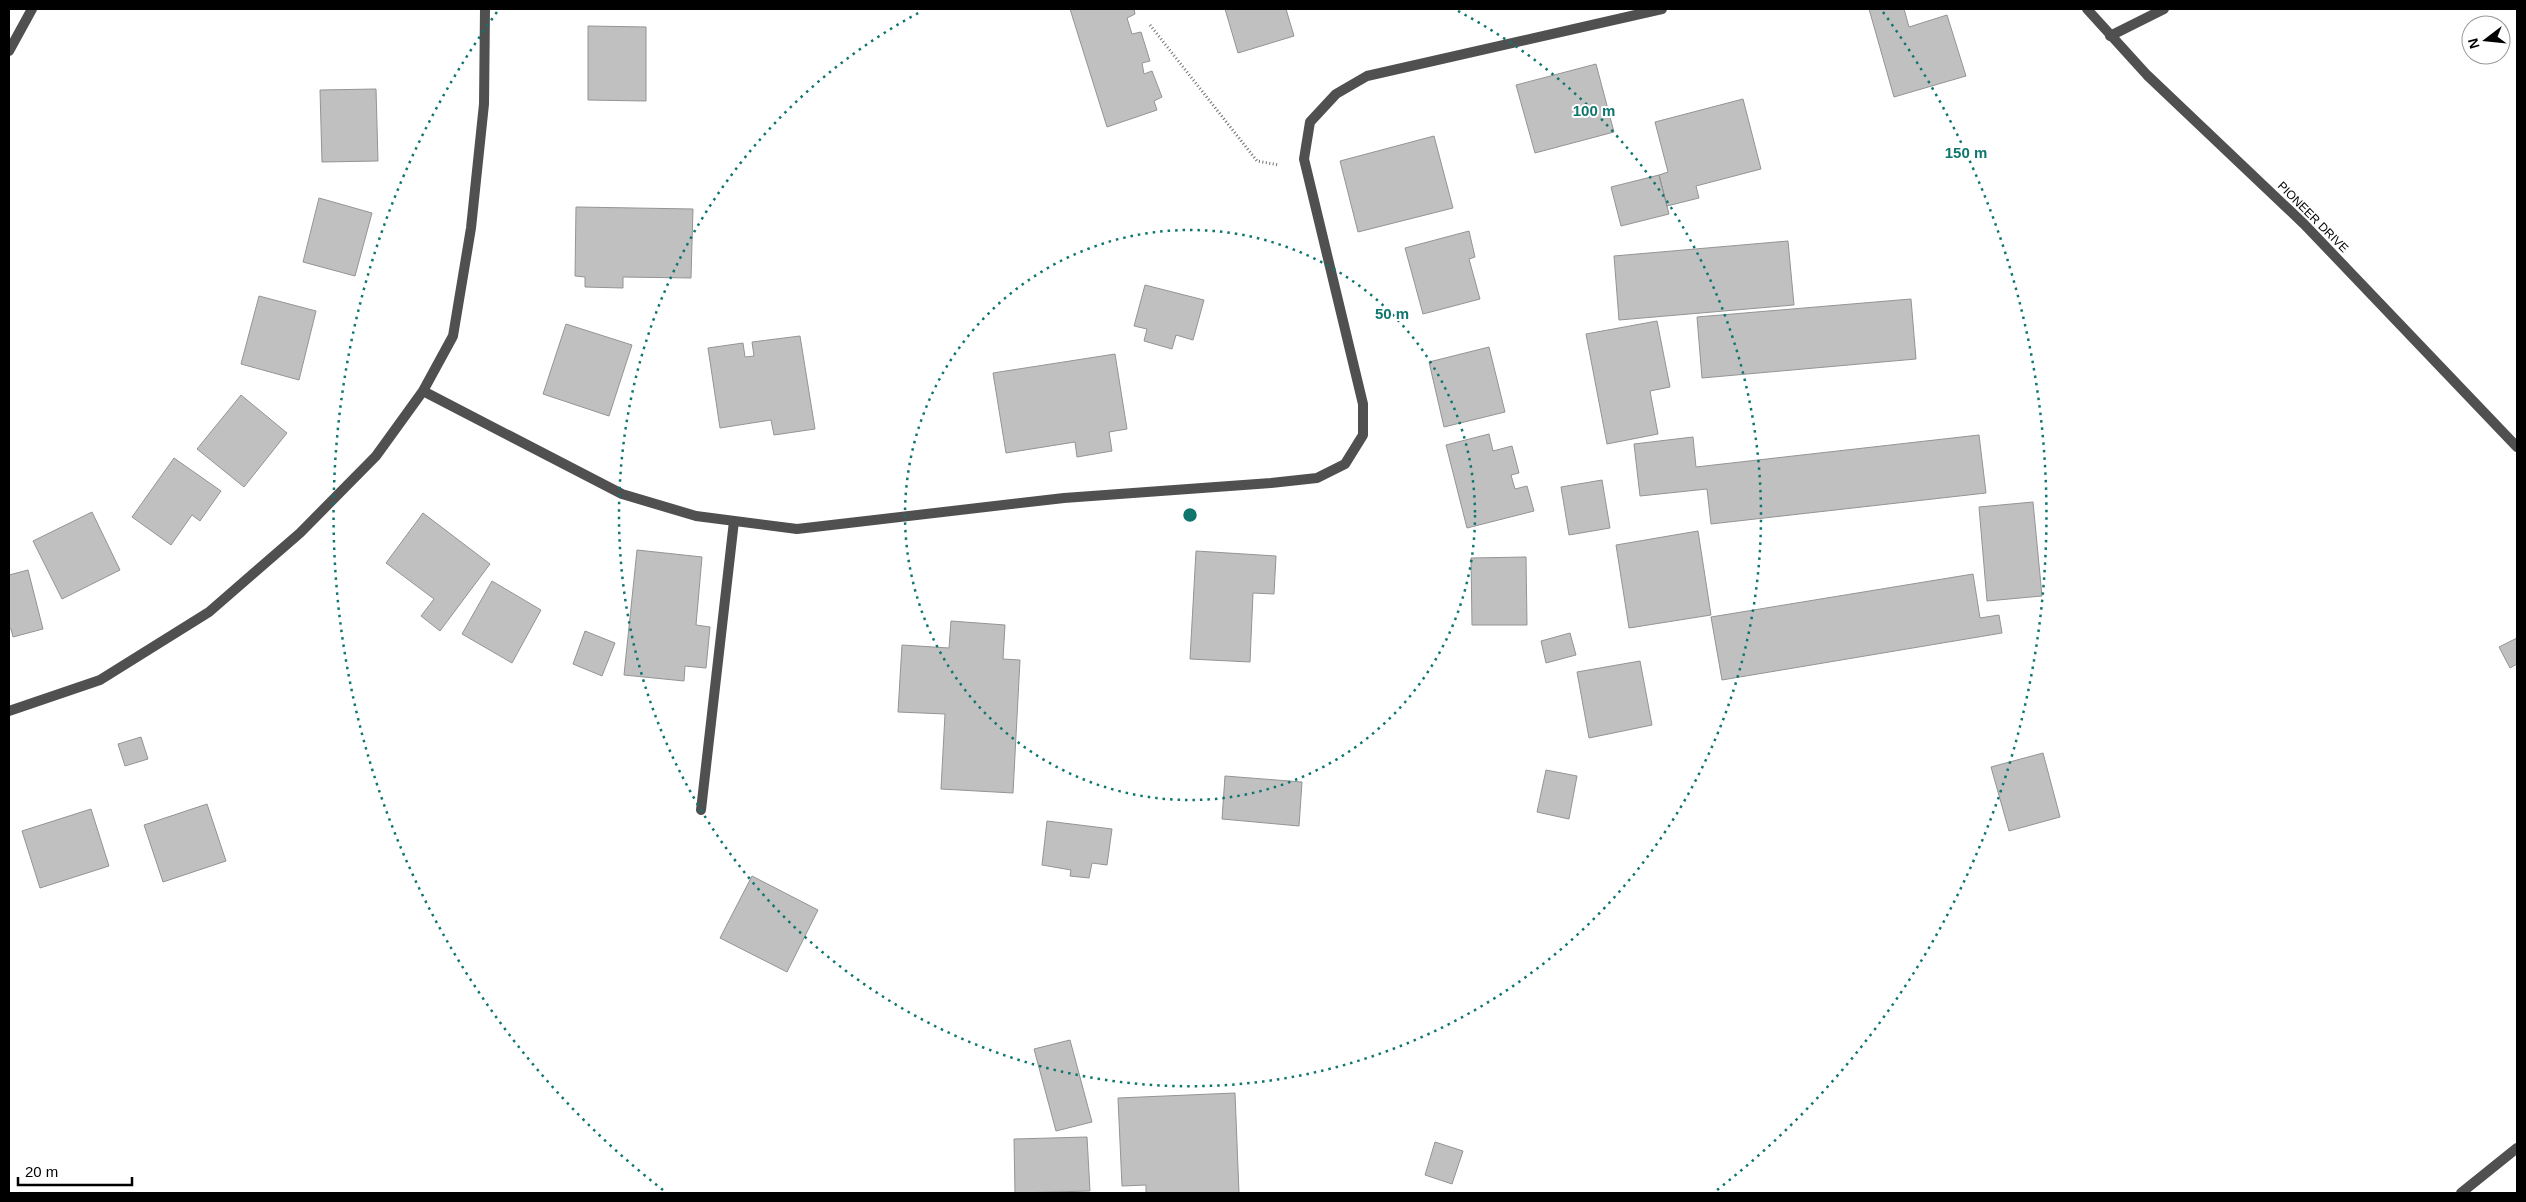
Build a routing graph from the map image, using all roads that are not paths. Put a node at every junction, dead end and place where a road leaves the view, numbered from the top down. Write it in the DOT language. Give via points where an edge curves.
graph roads {
  1 [pos="32,9"];
  2 [pos="485,9"];
  3 [pos="1662,9"];
  4 [pos="2087,9"];
  5 [pos="2164,9"];
  6 [pos="2110,36"];
  7 [pos="9,51"];
  8 [pos="423,391"];
  9 [pos="2517,447"];
  10 [pos="734,521"];
  11 [pos="9,711"];
  12 [pos="701,810"];
  13 [pos="2517,1148"];
  14 [pos="2461,1193"];
  1 -- 7 [label="street"];
  2 -- 8 [label="street" via="484,104 471,228 453,336"];
  3 -- 10 [label="street" via="1367,76 1336,94 1310,122 1304,159 1363,404 1363,435 1345,464 1317,478 1064,498 797,529"];
  4 -- 6 [label="street, PIONEER DRIVE"];
  5 -- 6 [label="street"];
  6 -- 9 [label="street, PIONEER DRIVE" via="2304,224"];
  8 -- 10 [label="street" via="622,494 696,516"];
  8 -- 11 [label="street" via="376,456 300,533 209,612 100,680"];
  10 -- 12 [label="street"];
  13 -- 14 [label="street"];
}
